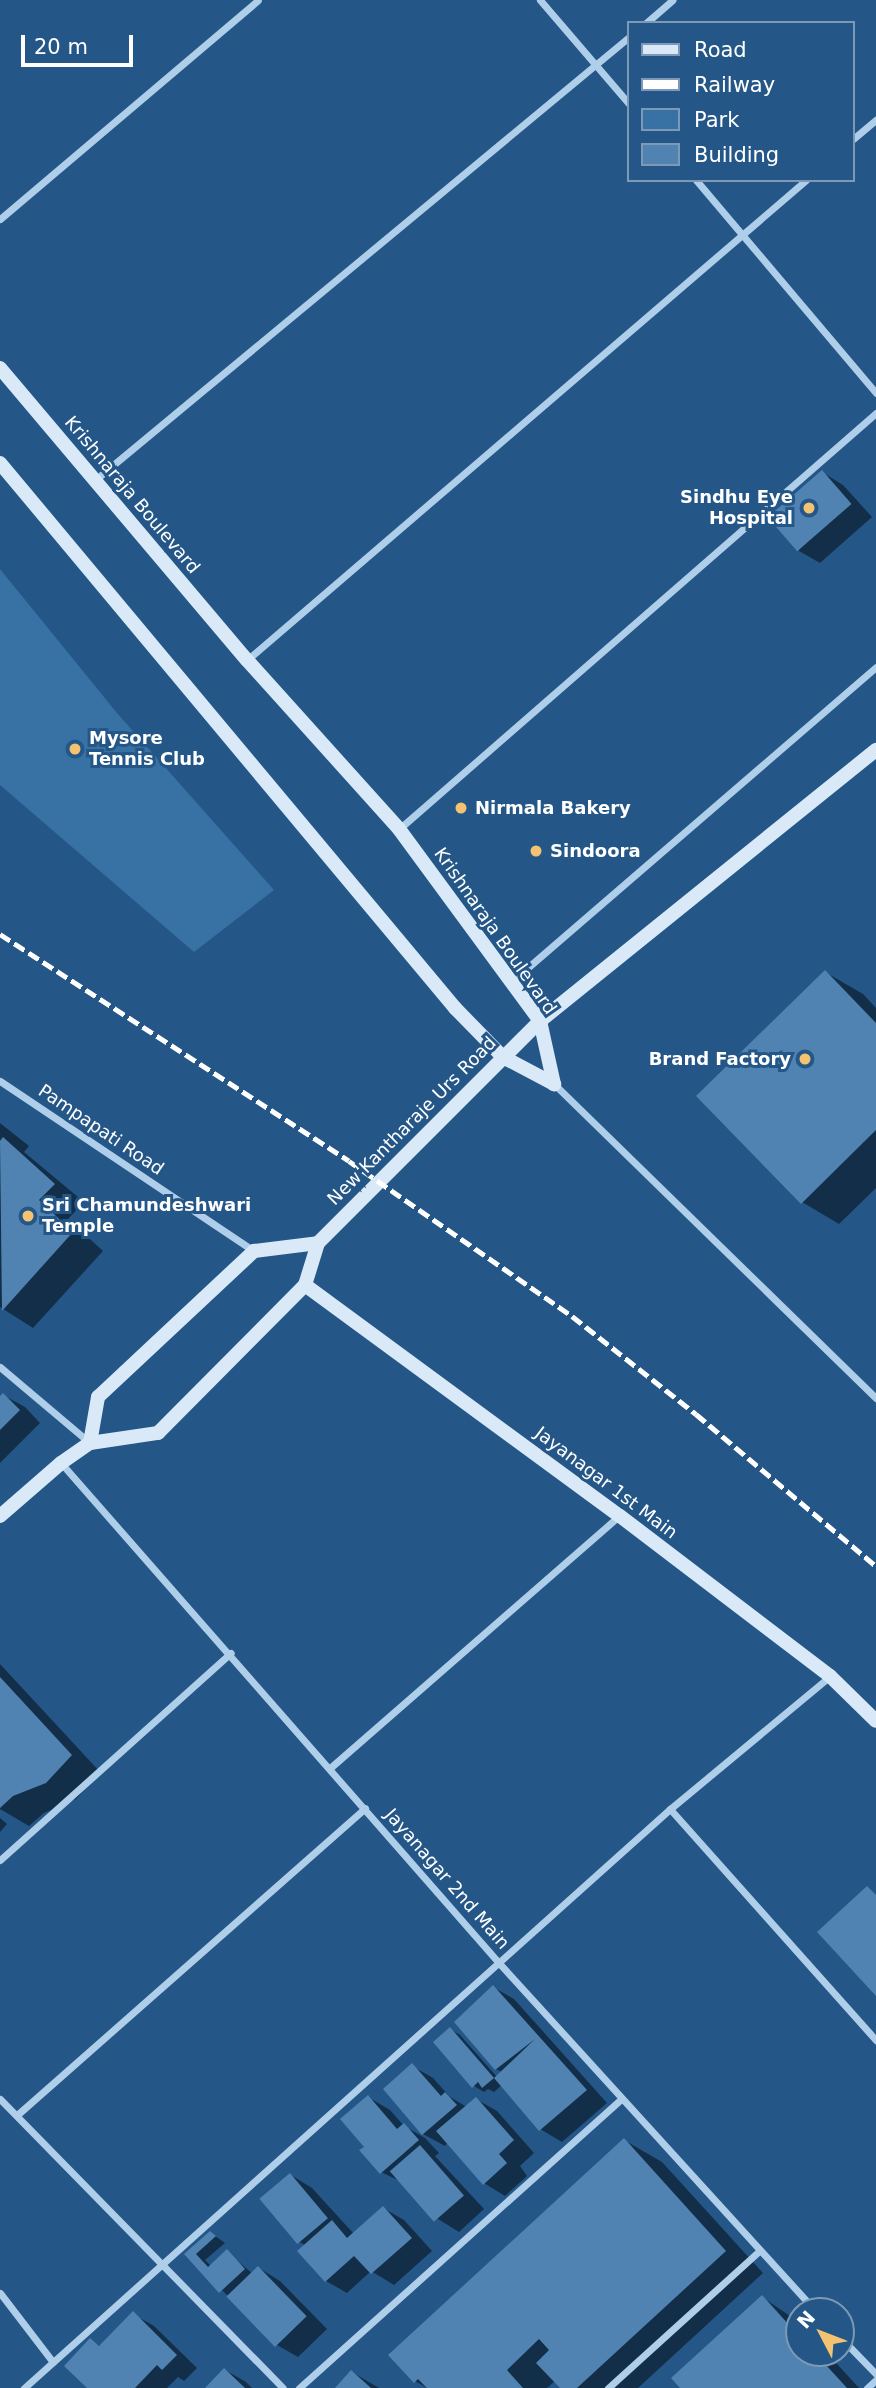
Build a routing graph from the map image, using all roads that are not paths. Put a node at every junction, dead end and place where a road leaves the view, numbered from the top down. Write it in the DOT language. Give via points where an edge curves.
graph roads {
  1 [pos="258,0"];
  2 [pos="540,0"];
  3 [pos="672,0"];
  4 [pos="648,21"];
  5 [pos="628,38"];
  6 [pos="596,66"];
  7 [pos="628,103"];
  8 [pos="876,120"];
  9 [pos="855,137"];
  10 [pos="698,182"];
  11 [pos="804,182"];
  12 [pos="0,219"];
  13 [pos="743,235"];
  14 [pos="0,368"];
  15 [pos="876,393"];
  16 [pos="876,413"];
  17 [pos="0,463"];
  18 [pos="94,480"];
  19 [pos="247,660"];
  20 [pos="876,667"];
  21 [pos="876,750"];
  22 [pos="399,829"];
  23 [pos="511,982"];
  24 [pos="540,1021"];
  25 [pos="503,1057"];
  26 [pos="0,1081"];
  27 [pos="554,1084"];
  28 [pos="318,1243"];
  29 [pos="254,1251"];
  30 [pos="304,1285"];
  31 [pos="0,1367"];
  32 [pos="876,1398"];
  33 [pos="90,1443"];
  34 [pos="61,1463"];
  35 [pos="0,1516"];
  36 [pos="620,1516"];
  37 [pos="231,1653"];
  38 [pos="830,1676"];
  39 [pos="876,1721"];
  40 [pos="330,1768"];
  41 [pos="366,1808"];
  42 [pos="670,1810"];
  43 [pos="0,1860"];
  44 [pos="499,1963"];
  45 [pos="876,2040"];
  46 [pos="0,2099"];
  47 [pos="621,2099"];
  48 [pos="17,2115"];
  49 [pos="759,2251"];
  50 [pos="160,2265"];
  51 [pos="0,2293"];
  52 [pos="803,2297"];
  53 [pos="855,2352"];
  54 [pos="53,2362"];
  55 [pos="876,2374"];
  56 [pos="876,2380"];
  57 [pos="24,2388"];
  58 [pos="283,2388"];
  59 [pos="299,2388"];
  60 [pos="608,2388"];
  61 [pos="867,2388"];
  1 -- 12 [label="street"];
  2 -- 6 [label="street"];
  3 -- 4 [label="street"];
  5 -- 6 [label="street"];
  6 -- 7 [label="street"];
  6 -- 18 [label="street"];
  8 -- 9 [label="street"];
  10 -- 13 [label="street"];
  11 -- 13 [label="street"];
  13 -- 15 [label="street"];
  13 -- 19 [label="street"];
  14 -- 18 [label="main road, Krishnaraja Boulevard"];
  16 -- 22 [label="street"];
  17 -- 25 [label="main road" via="455,1008"];
  18 -- 19 [label="main road, Krishnaraja Boulevard"];
  19 -- 22 [label="main road, Krishnaraja Boulevard"];
  20 -- 23 [label="street"];
  21 -- 24 [label="main road, New Kantharaje Urs Road"];
  22 -- 23 [label="main road, Krishnaraja Boulevard"];
  23 -- 24 [label="main road, Krishnaraja Boulevard"];
  24 -- 25 [label="main road, New Kantharaje Urs Road"];
  24 -- 27 [label="main road, Krishnaraja Boulevard"];
  25 -- 27 [label="main road"];
  25 -- 28 [label="main road, New Kantharaje Urs Road"];
  26 -- 29 [label="street, Pampapati Road"];
  27 -- 32 [label="street"];
  28 -- 29 [label="main road"];
  28 -- 30 [label="main road"];
  29 -- 33 [label="main road" via="98,1397"];
  30 -- 33 [label="main road" via="158,1433"];
  30 -- 36 [label="main road, Jayanagar 1st Main"];
  31 -- 33 [label="street"];
  33 -- 34 [label="main road"];
  34 -- 35 [label="main road"];
  34 -- 37 [label="street, Jayanagar 2nd Main"];
  36 -- 38 [label="main road, Jayanagar 1st Main"];
  36 -- 40 [label="street"];
  37 -- 40 [label="street, Jayanagar 2nd Main"];
  37 -- 43 [label="street"];
  38 -- 39 [label="main road, Jayanagar 1st Main"];
  38 -- 42 [label="street"];
  40 -- 41 [label="street, Jayanagar 2nd Main"];
  41 -- 44 [label="street, Jayanagar 2nd Main"];
  41 -- 48 [label="street"];
  42 -- 44 [label="street"];
  42 -- 45 [label="street"];
  44 -- 47 [label="street, Jayanagar 2nd Main"];
  44 -- 50 [label="street"];
  46 -- 48 [label="street"];
  47 -- 49 [label="street, Jayanagar 2nd Main"];
  47 -- 59 [label="street"];
  48 -- 50 [label="street"];
  49 -- 52 [label="street, Jayanagar 2nd Main"];
  49 -- 60 [label="street"];
  50 -- 54 [label="street"];
  50 -- 58 [label="street"];
  51 -- 54 [label="street"];
  53 -- 55 [label="street"];
  54 -- 57 [label="street"];
  56 -- 61 [label="street"];
}
